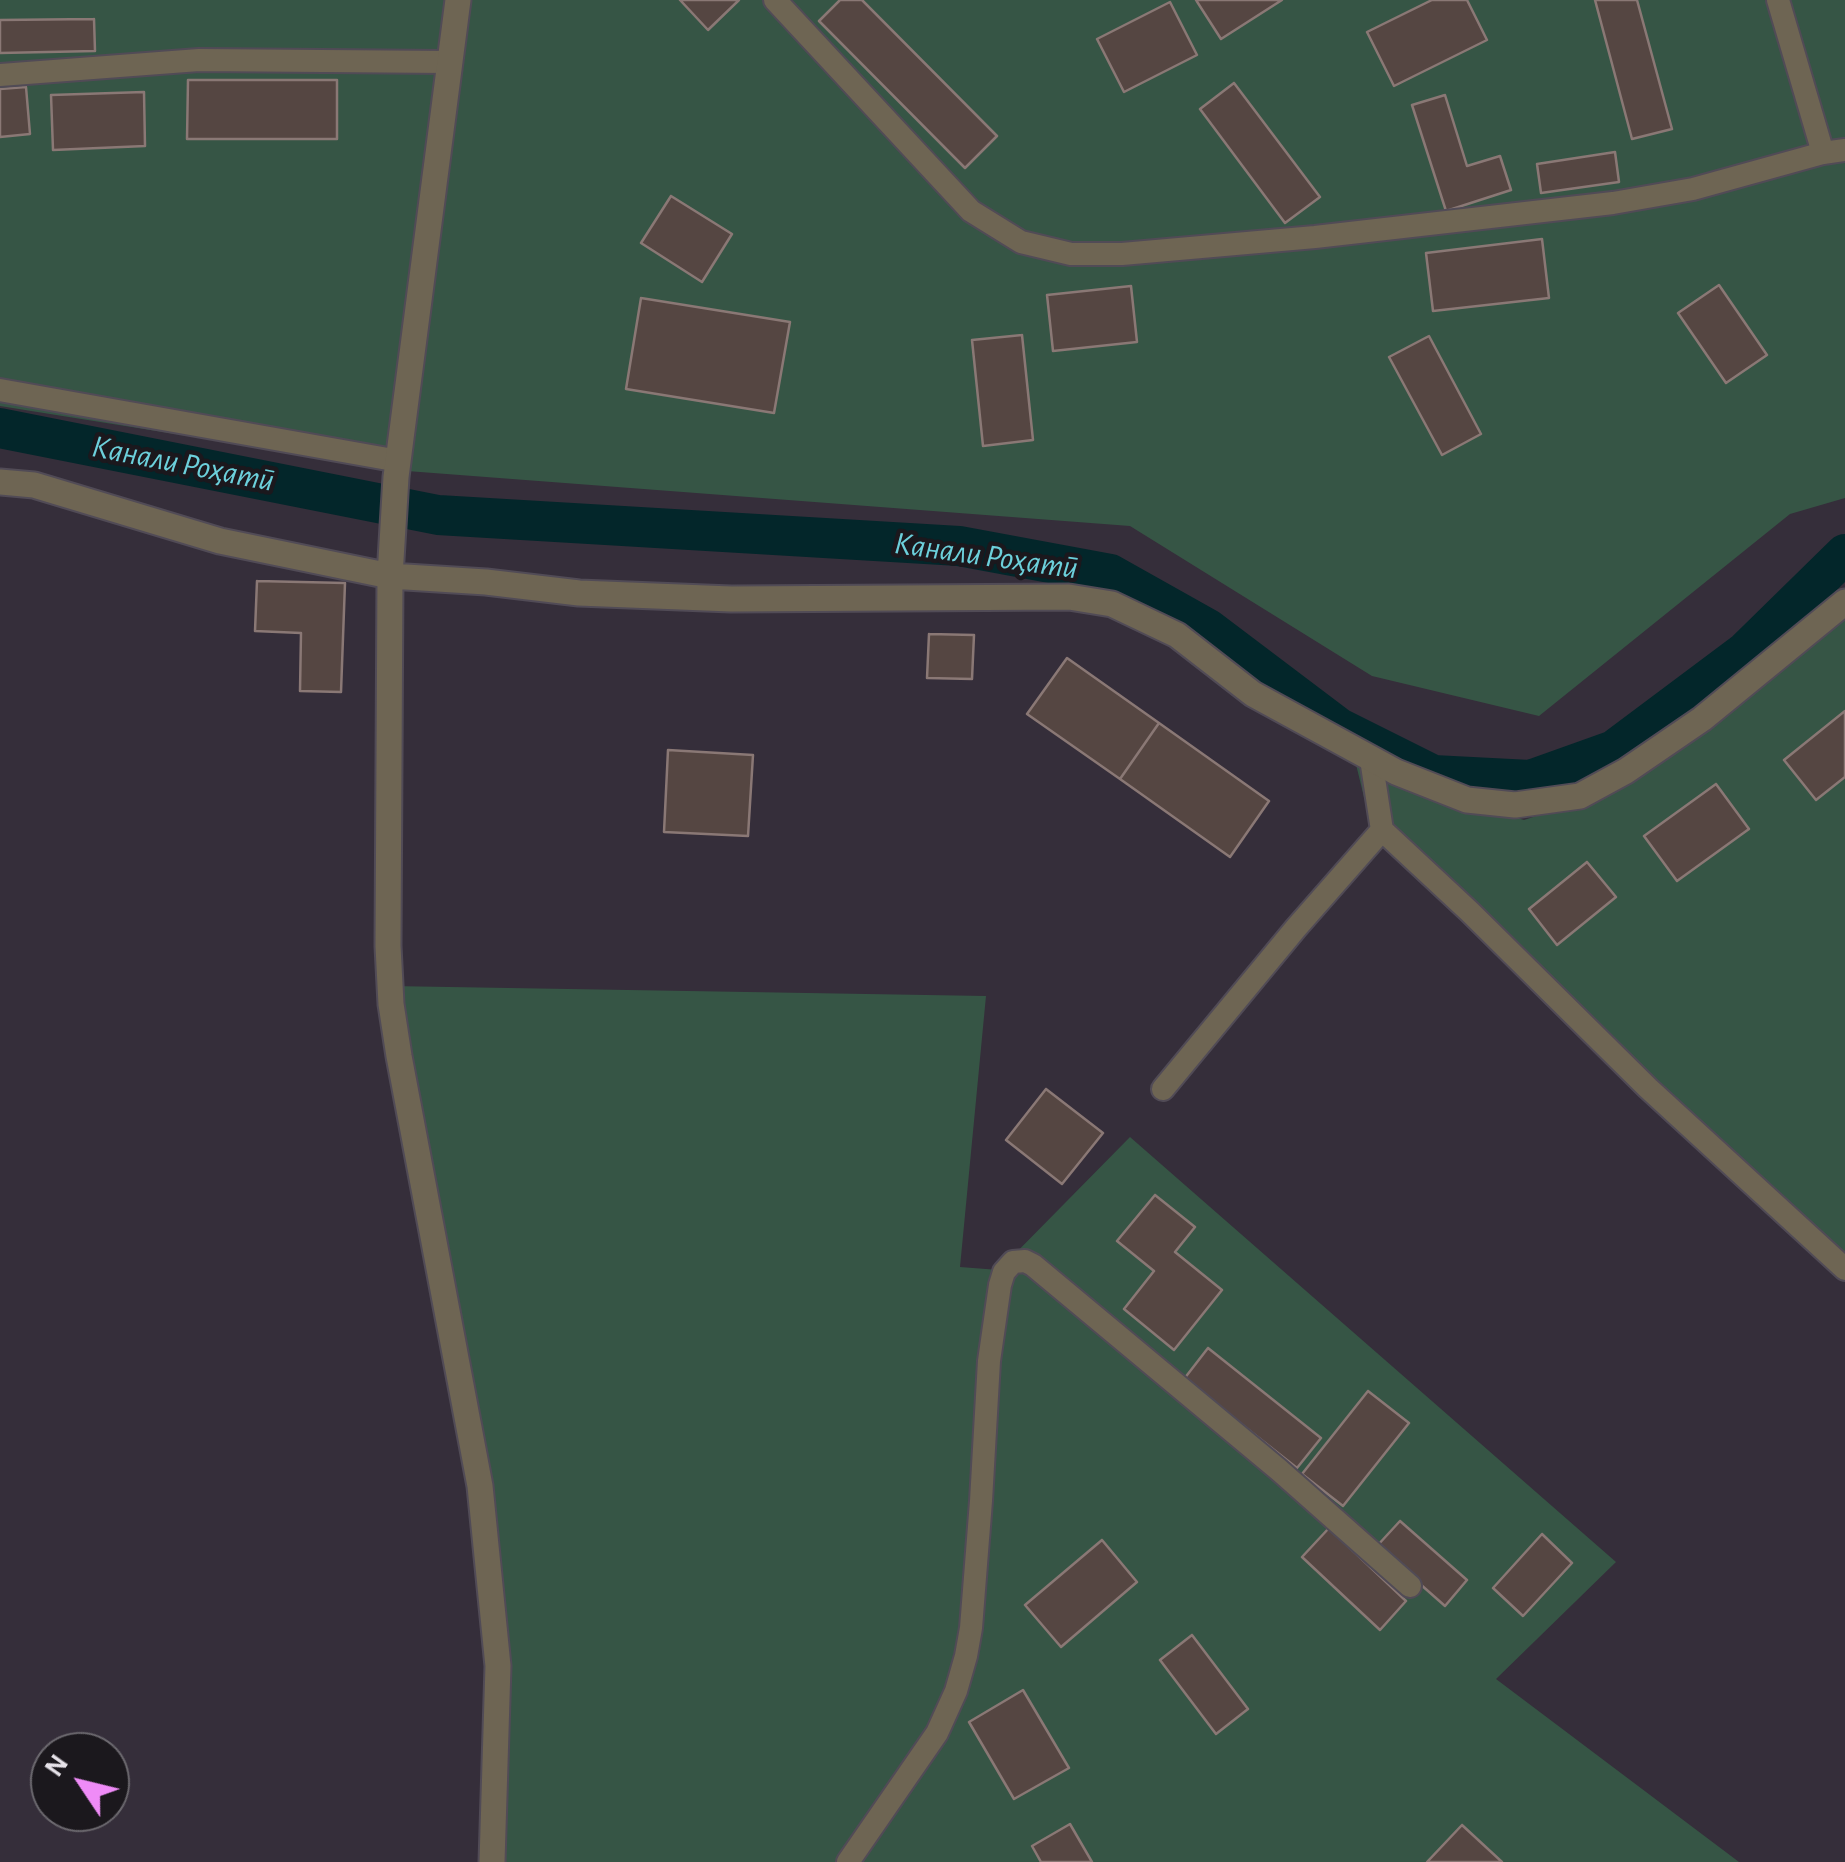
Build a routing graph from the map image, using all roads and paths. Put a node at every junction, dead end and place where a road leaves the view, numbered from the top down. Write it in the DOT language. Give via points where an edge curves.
graph roads {
  1 [pos="458,0"];
  2 [pos="775,0"];
  3 [pos="1778,0"];
  4 [pos="448,62"];
  5 [pos="0,75"];
  6 [pos="1834,151"];
  7 [pos="0,390"];
  8 [pos="398,469"];
  9 [pos="0,482"];
  10 [pos="391,566"];
  11 [pos="1845,602"];
  12 [pos="1370,759"];
  13 [pos="1382,830"];
  14 [pos="1163,1089"];
  15 [pos="1845,1270"];
  16 [pos="1410,1586"];
  17 [pos="492,1862"];
  18 [pos="848,1862"];
  1 -- 4 [label="street"];
  2 -- 6 [label="lane" via="972,211 1021,242 1071,254 1315,237 1613,203"];
  3 -- 6 [label="lane"];
  4 -- 5 [label="lane" via="200,60"];
  4 -- 8 [label="street"];
  7 -- 8 [label="lane"];
  8 -- 10 [label="street"];
  9 -- 10 [label="street" via="34,485 220,540"];
  10 -- 12 [label="street" via="579,593 1069,597 1112,604 1178,636 1254,694"];
  10 -- 17 [label="street" via="391,1004 480,1486 498,1666"];
  11 -- 12 [label="street" via="1664,746 1580,796 1515,805 1468,800"];
  12 -- 13 [label="lane"];
  13 -- 14 [label="lane"];
  13 -- 15 [label="lane"];
  16 -- 18 [label="lane" via="1033,1265 1013,1262 1000,1286 988,1361 966,1656 937,1733"];
}
